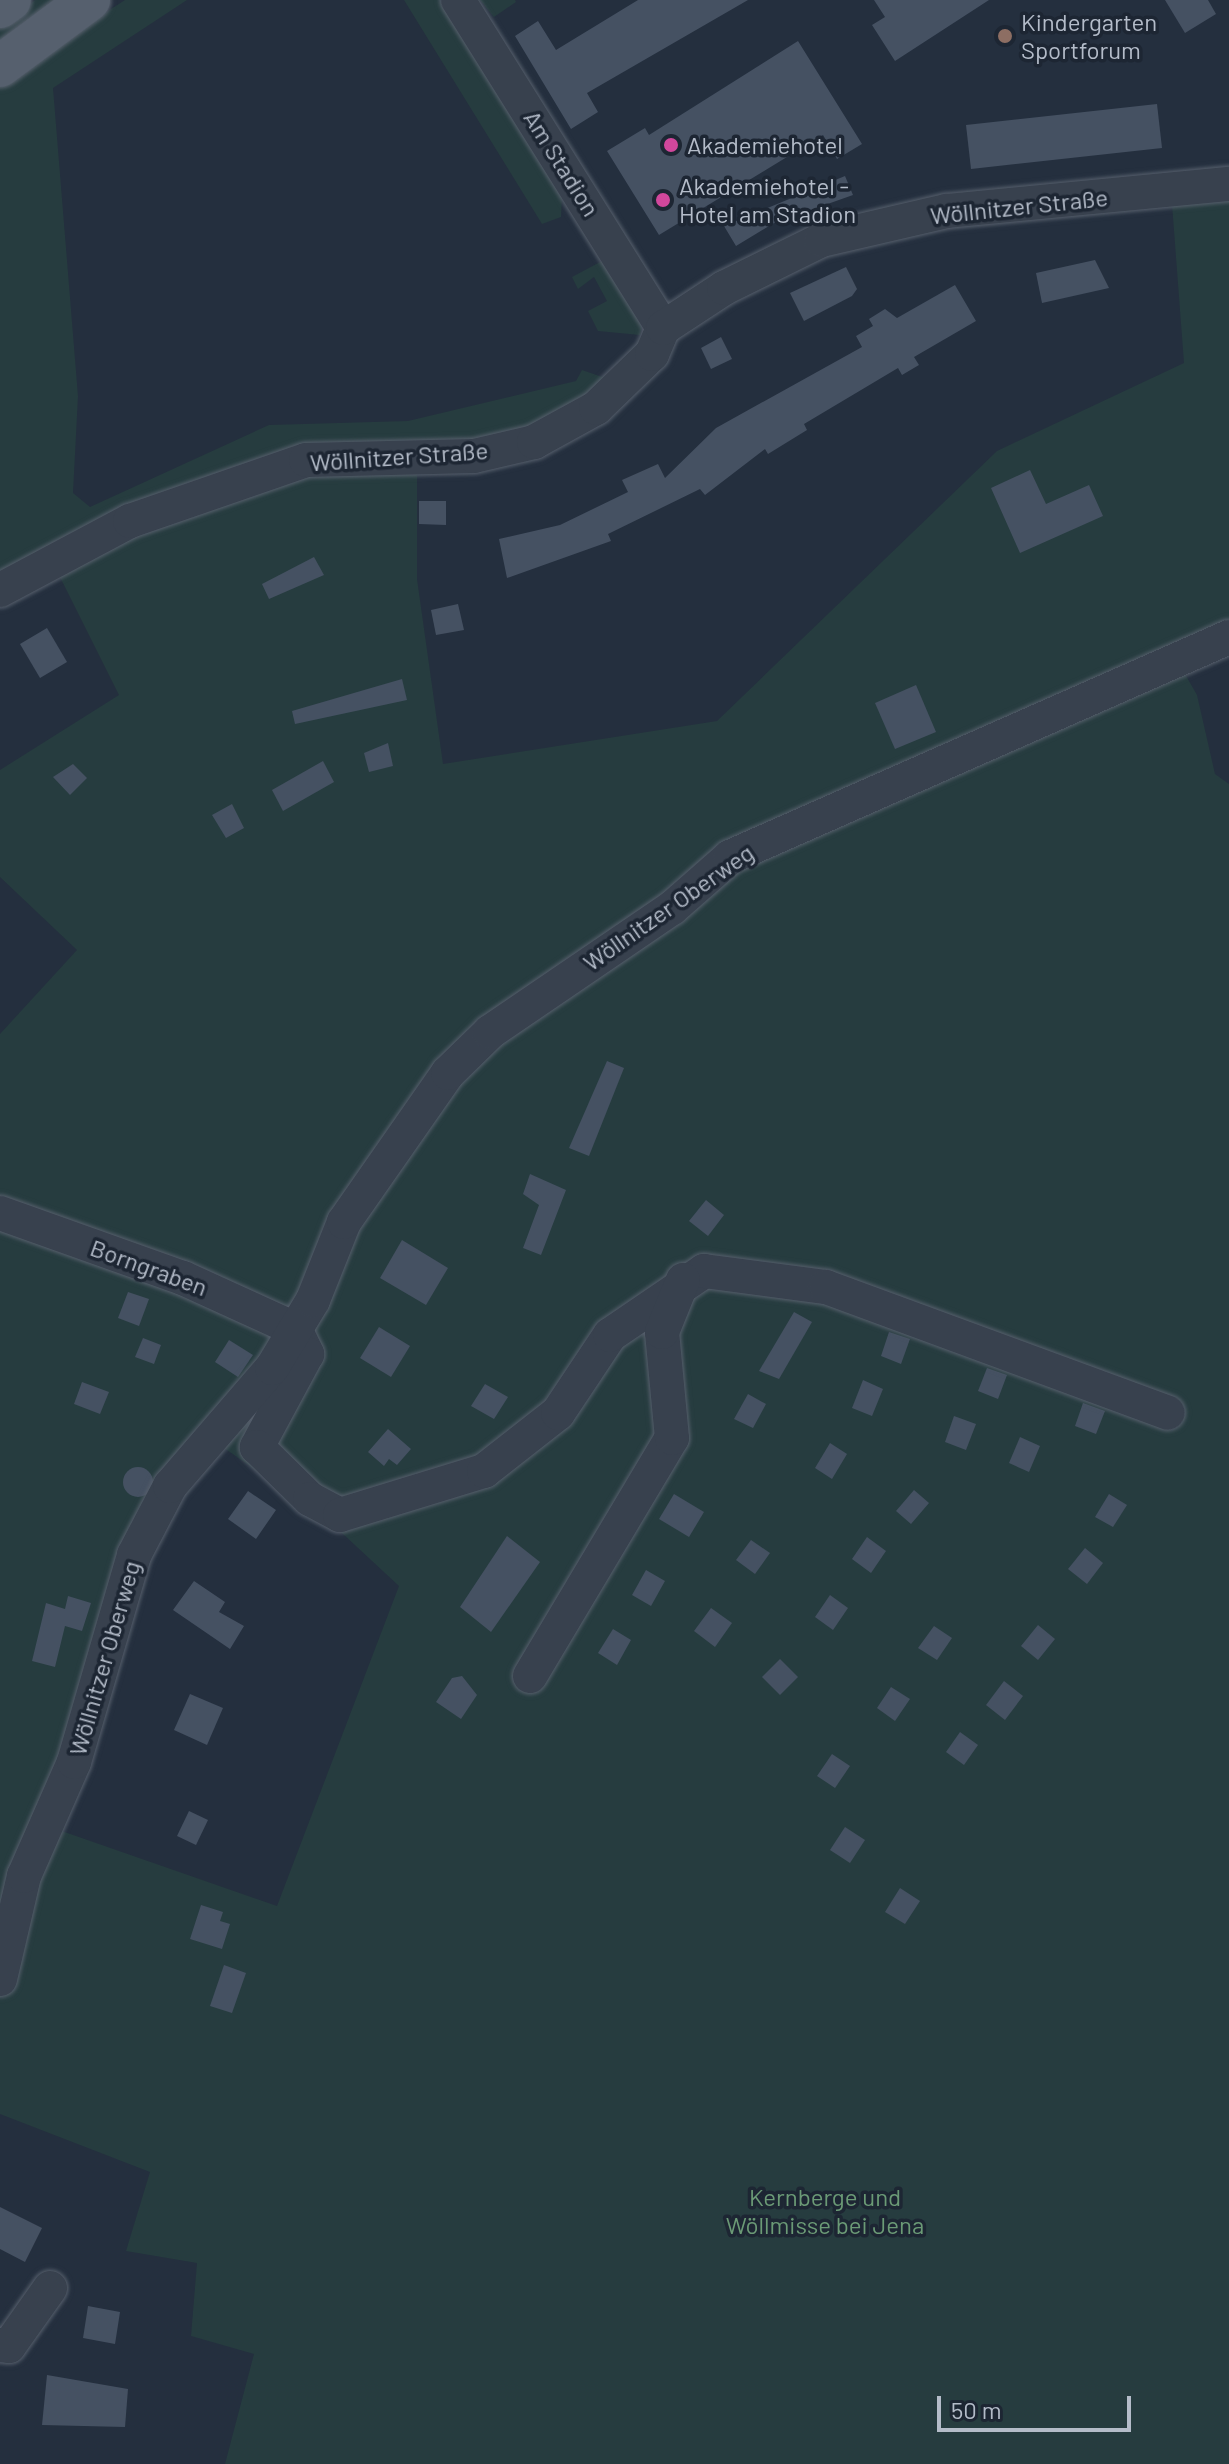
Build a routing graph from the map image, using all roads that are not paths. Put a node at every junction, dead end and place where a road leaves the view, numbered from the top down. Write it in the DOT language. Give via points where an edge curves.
graph roads {
  1 [pos="10,0"];
  2 [pos="89,0"];
  3 [pos="458,0"];
  4 [pos="0,7"];
  5 [pos="0,66"];
  6 [pos="1229,184"];
  7 [pos="663,328"];
  8 [pos="0,590"];
  9 [pos="1229,637"];
  10 [pos="0,1213"];
  11 [pos="683,1280"];
  12 [pos="295,1329"];
  13 [pos="1168,1413"];
  14 [pos="530,1676"];
  15 [pos="0,1979"];
  16 [pos="50,2288"];
  17 [pos="0,2345"];
  1 -- 4 [label="main road"];
  2 -- 5 [label="main road"];
  3 -- 7 [label="street, Am Stadion"];
  6 -- 7 [label="street, Wöllnitzer Straße" via="947,211 821,240 724,288"];
  7 -- 8 [label="street, Wöllnitzer Straße" via="652,354 596,408 534,442 474,456 306,460 130,521"];
  9 -- 12 [label="street, Wöllnitzer Oberweg" via="730,857 672,908 490,1032 383,1159 344,1222"];
  10 -- 12 [label="street, Borngraben" via="183,1278"];
  11 -- 12 [label="street" via="610,1335 558,1413 484,1471 340,1515 310,1499 257,1447 307,1354"];
  11 -- 13 [label="street" via="727,1270 826,1287"];
  11 -- 14 [label="street" via="662,1332 672,1438"];
  12 -- 15 [label="street, Wöllnitzer Oberweg" via="252,1395 170,1486 134,1555 74,1762 24,1876"];
  16 -- 17 [label="street" via="9,2346"];
}
